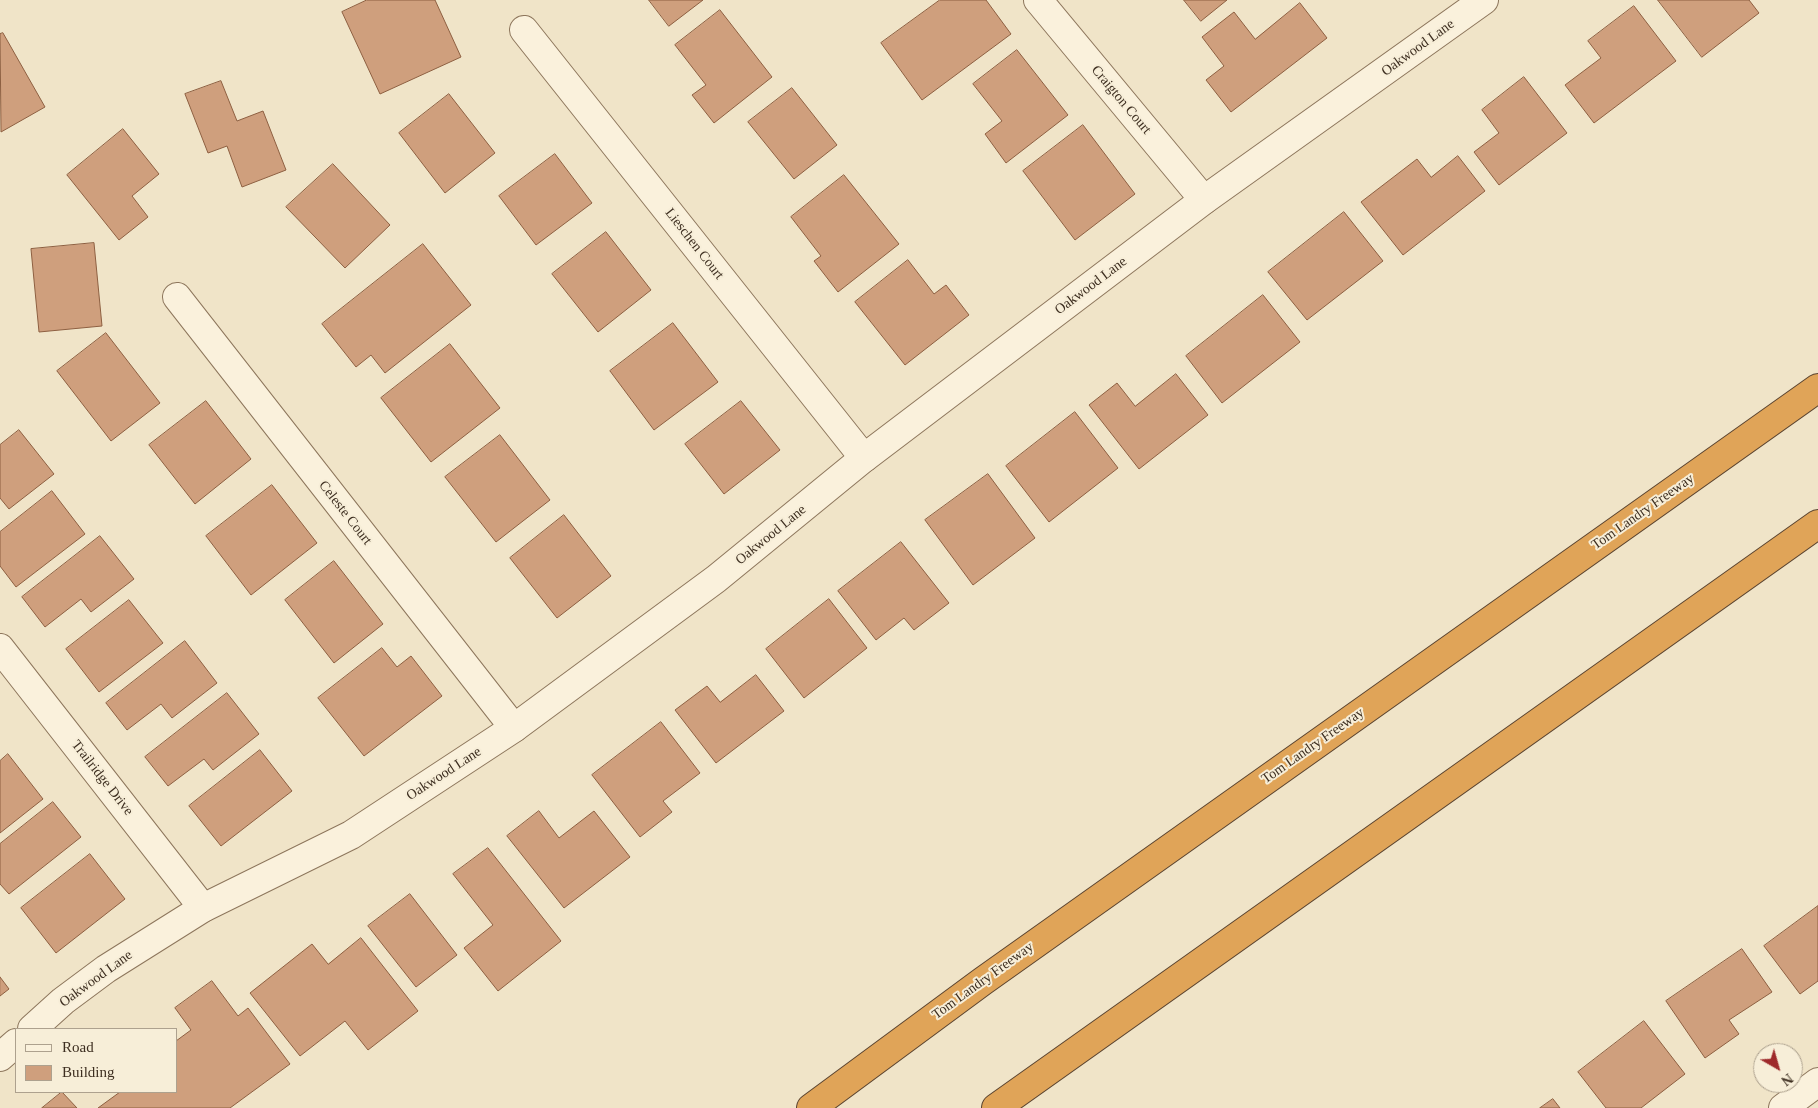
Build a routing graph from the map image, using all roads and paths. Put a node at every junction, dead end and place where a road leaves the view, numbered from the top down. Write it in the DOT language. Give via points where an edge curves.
graph roads {
  1 [pos="1038,0"];
  2 [pos="1484,0"];
  3 [pos="524,30"];
  4 [pos="1204,200"];
  5 [pos="177,297"];
  6 [pos="1818,388"];
  7 [pos="864,458"];
  8 [pos="1818,524"];
  9 [pos="0,648"];
  10 [pos="514,728"];
  11 [pos="203,908"];
  12 [pos="33,1028"];
  13 [pos="15,1044"];
  14 [pos="0,1057"];
  15 [pos="1818,1082"];
  16 [pos="811,1108"];
  17 [pos="996,1108"];
  18 [pos="1783,1108"];
  1 -- 4 [label="street, Craigton Court"];
  2 -- 4 [label="street, Oakwood Lane"];
  3 -- 7 [label="street, Lieschen Court"];
  4 -- 7 [label="street, Oakwood Lane"];
  5 -- 10 [label="street, Celeste Court"];
  6 -- 16 [label="highway, Tom Landry Freeway" via="983,981"];
  7 -- 10 [label="street, Oakwood Lane" via="716,579"];
  8 -- 17 [label="highway"];
  9 -- 11 [label="street, Trailridge Drive"];
  10 -- 11 [label="street, Oakwood Lane" via="351,835"];
  11 -- 12 [label="street, Oakwood Lane" via="106,969"];
  13 -- 14 [label="street"];
  15 -- 18 [label="street"];
}
